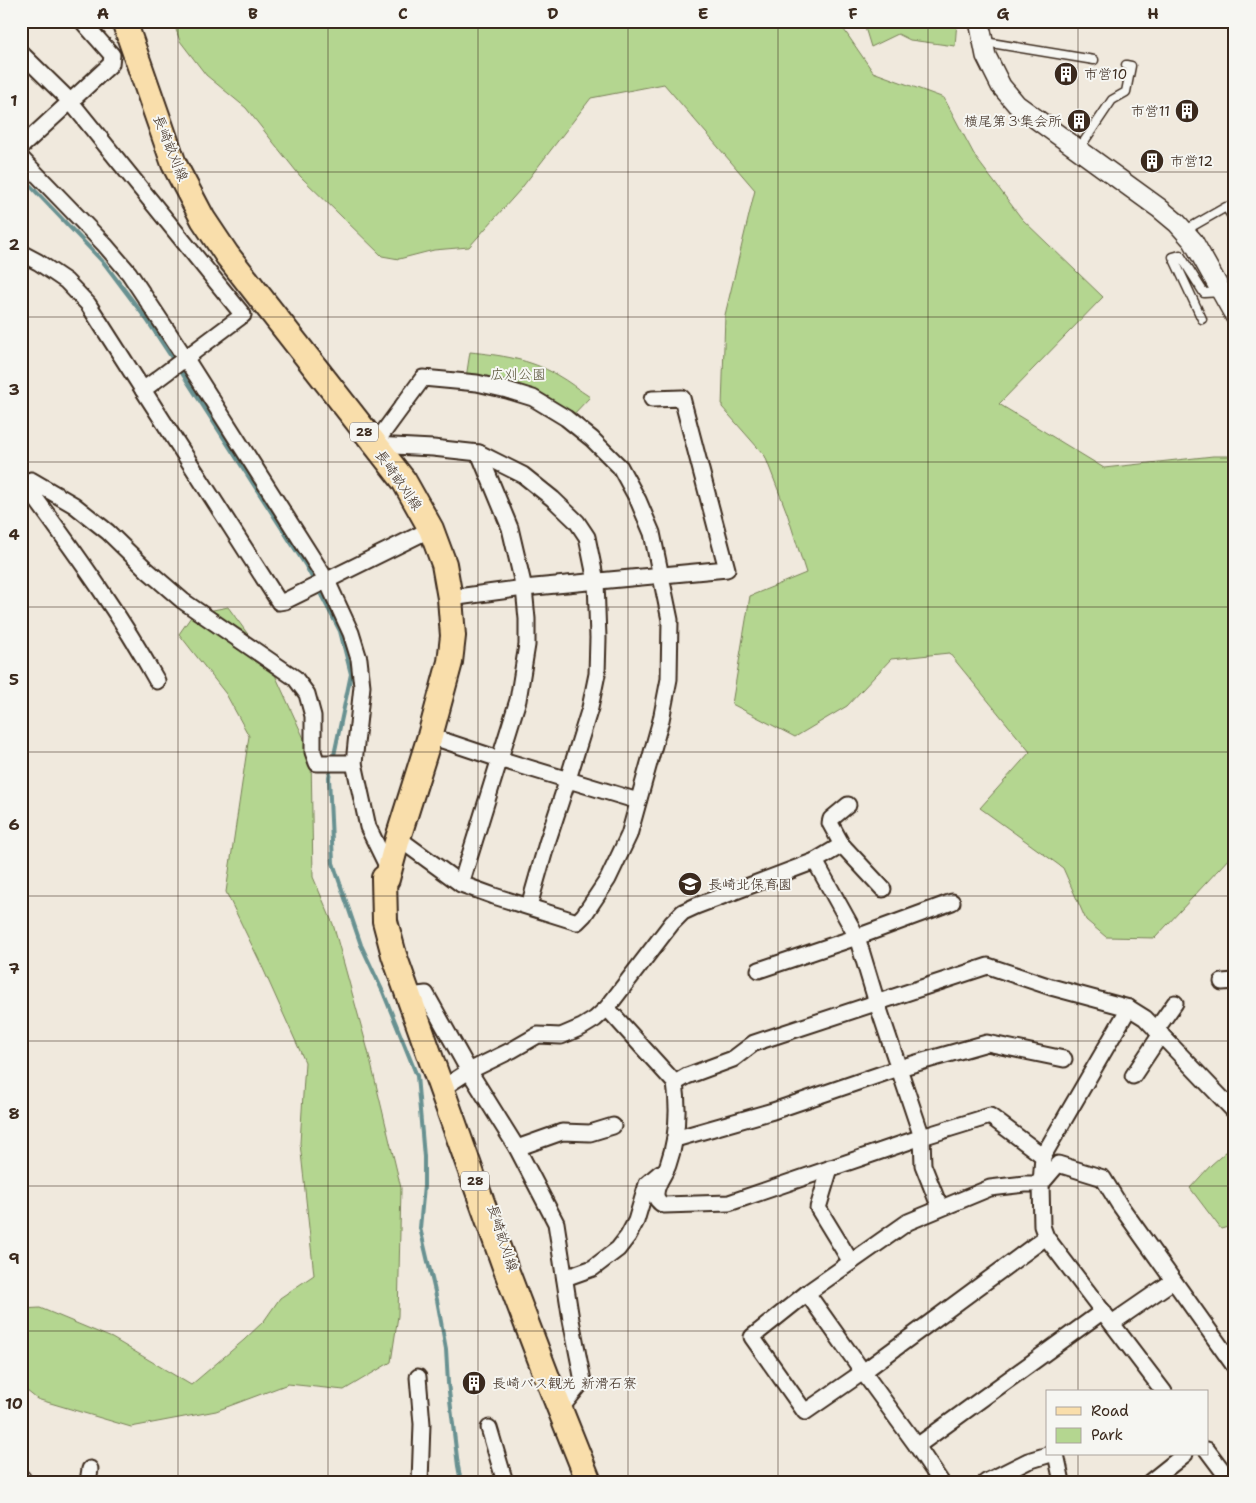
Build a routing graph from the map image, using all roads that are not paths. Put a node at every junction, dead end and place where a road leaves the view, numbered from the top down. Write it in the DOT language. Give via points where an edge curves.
graph roads {
  1 [pos="82,21"];
  2 [pos="124,21"];
  3 [pos="978,21"];
  4 [pos="983,42"];
  5 [pos="21,53"];
  6 [pos="1094,60"];
  7 [pos="1126,64"];
  8 [pos="70,101"];
  9 [pos="21,147"];
  10 [pos="1079,150"];
  11 [pos="21,158"];
  12 [pos="1235,221"];
  13 [pos="1184,231"];
  14 [pos="21,253"];
  15 [pos="1222,292"];
  16 [pos="1235,316"];
  17 [pos="1202,319"];
  18 [pos="185,360"];
  19 [pos="143,390"];
  20 [pos="652,399"];
  21 [pos="374,445"];
  22 [pos="479,453"];
  23 [pos="432,529"];
  24 [pos="661,575"];
  25 [pos="326,581"];
  26 [pos="596,581"];
  27 [pos="524,588"];
  28 [pos="450,598"];
  29 [pos="157,681"];
  30 [pos="430,736"];
  31 [pos="499,759"];
  32 [pos="340,763"];
  33 [pos="568,779"];
  34 [pos="638,801"];
  35 [pos="848,805"];
  36 [pos="398,838"];
  37 [pos="842,845"];
  38 [pos="815,861"];
  39 [pos="388,874"];
  40 [pos="461,884"];
  41 [pos="883,888"];
  42 [pos="952,902"];
  43 [pos="529,906"];
  44 [pos="857,937"];
  45 [pos="759,970"];
  46 [pos="418,995"];
  47 [pos="877,1003"];
  48 [pos="1175,1003"];
  49 [pos="607,1008"];
  50 [pos="1130,1008"];
  51 [pos="1158,1032"];
  52 [pos="1064,1059"];
  53 [pos="899,1068"];
  54 [pos="470,1071"];
  55 [pos="1133,1076"];
  56 [pos="675,1083"];
  57 [pos="449,1084"];
  58 [pos="1235,1112"];
  59 [pos="613,1126"];
  60 [pos="922,1137"];
  61 [pos="675,1139"];
  62 [pos="517,1148"];
  63 [pos="1044,1156"];
  64 [pos="668,1165"];
  65 [pos="830,1168"];
  66 [pos="1041,1184"];
  67 [pos="940,1208"];
  68 [pos="1046,1237"];
  69 [pos="851,1262"];
  70 [pos="565,1278"];
  71 [pos="1173,1281"];
  72 [pos="807,1293"];
  73 [pos="1103,1311"];
  74 [pos="1112,1323"];
  75 [pos="1235,1367"];
  76 [pos="863,1372"];
  77 [pos="418,1377"];
  78 [pos="1158,1389"];
  79 [pos="565,1403"];
  80 [pos="489,1428"];
  81 [pos="917,1446"];
  82 [pos="1208,1451"];
  83 [pos="1046,1456"];
  84 [pos="1056,1456"];
  85 [pos="1182,1456"];
  86 [pos="1231,1476"];
  87 [pos="987,1481"];
  88 [pos="420,1482"];
  89 [pos="505,1482"];
  90 [pos="589,1482"];
  91 [pos="597,1482"];
  92 [pos="941,1482"];
  93 [pos="1062,1482"];
  94 [pos="1150,1482"];
  1 -- 8 [label="street" via="112,55 111,64"];
  2 -- 21 [label="main road, 長崎畝刈線 / 28" via="174,164 203,219 227,256"];
  3 -- 4 [label="street"];
  4 -- 6 [label="lane"];
  4 -- 10 [label="street" via="986,56 1001,86 1017,105"];
  5 -- 8 [label="street"];
  7 -- 10 [label="lane" via="1131,66 1126,92 1112,100"];
  8 -- 9 [label="street"];
  8 -- 18 [label="street" via="243,315"];
  10 -- 13 [label="street" via="1159,208"];
  11 -- 18 [label="street" via="106,244 129,273"];
  12 -- 13 [label="lane" via="1226,207"];
  13 -- 15 [label="street"];
  14 -- 19 [label="street" via="66,281 88,304"];
  15 -- 16 [label="street"];
  15 -- 17 [label="lane" via="1204,293 1180,255 1173,257"];
  18 -- 19 [label="street"];
  18 -- 25 [label="street"];
  19 -- 25 [label="street" via="279,602"];
  20 -- 24 [label="street" via="682,398 727,569"];
  21 -- 22 [label="street"];
  21 -- 23 [label="main road, 長崎畝刈線 / 28" via="404,482"];
  21 -- 24 [label="street" via="423,378 477,383 533,398 566,418 620,467 652,533"];
  22 -- 26 [label="street" via="523,475 577,522 587,537"];
  22 -- 27 [label="street" via="510,528"];
  23 -- 25 [label="street"];
  23 -- 28 [label="main road, 長崎畝刈線 / 28" via="444,564"];
  24 -- 26 [label="street"];
  24 -- 34 [label="street" via="670,620 669,679"];
  25 -- 32 [label="street" via="351,633 359,659 362,686"];
  26 -- 27 [label="street"];
  26 -- 33 [label="street" via="597,674"];
  27 -- 28 [label="street"];
  27 -- 31 [label="street" via="527,645 518,700"];
  28 -- 30 [label="main road, 長崎畝刈線 / 28" via="453,636 450,662"];
  29 -- 32 [label="street" via="97,584 34,495 31,480 74,505 183,601 295,678 307,694 311,708 313,752 317,763"];
  30 -- 31 [label="street"];
  30 -- 36 [label="main road, 長崎畝刈線 / 28"];
  31 -- 33 [label="street"];
  31 -- 40 [label="street"];
  32 -- 39 [label="street"];
  33 -- 34 [label="street"];
  33 -- 43 [label="street"];
  34 -- 43 [label="street" via="629,834 608,879 577,922"];
  35 -- 37 [label="street" via="830,823"];
  36 -- 39 [label="main road, 長崎畝刈線 / 28"];
  36 -- 40 [label="street"];
  37 -- 38 [label="street"];
  37 -- 41 [label="street"];
  38 -- 44 [label="street"];
  38 -- 49 [label="street" via="683,912"];
  39 -- 46 [label="main road, 長崎畝刈線 / 28" via="398,936"];
  39 -- 90 [label="main road, 長崎畝刈線 / 28" via="384,878 385,921 394,955 505,1268"];
  40 -- 43 [label="street"];
  42 -- 44 [label="street"];
  44 -- 45 [label="street"];
  44 -- 47 [label="street"];
  46 -- 54 [label="street" via="426,994"];
  46 -- 57 [label="main road, 長崎畝刈線 / 28"];
  47 -- 50 [label="street" via="988,966"];
  47 -- 53 [label="street"];
  47 -- 56 [label="street" via="754,1043 733,1059"];
  48 -- 51 [label="street"];
  49 -- 54 [label="street" via="582,1028 561,1036 538,1035"];
  49 -- 56 [label="street"];
  50 -- 51 [label="street"];
  50 -- 63 [label="street"];
  51 -- 55 [label="street"];
  51 -- 58 [label="street"];
  52 -- 53 [label="street" via="987,1043"];
  53 -- 60 [label="street"];
  53 -- 61 [label="street" via="773,1111"];
  54 -- 57 [label="street"];
  54 -- 62 [label="street"];
  56 -- 61 [label="street"];
  57 -- 79 [label="main road, 長崎畝刈線 / 28" via="500,1224 512,1268"];
  59 -- 62 [label="street" via="590,1133 562,1132"];
  60 -- 63 [label="street" via="990,1116"];
  60 -- 65 [label="street"];
  60 -- 67 [label="street" via="924,1165"];
  61 -- 64 [label="street"];
  62 -- 70 [label="street" via="556,1223"];
  63 -- 66 [label="street"];
  64 -- 65 [label="street" via="656,1196 664,1205 729,1203"];
  64 -- 70 [label="street" via="647,1184 636,1221 618,1249 593,1268"];
  65 -- 69 [label="street" via="818,1208"];
  66 -- 67 [label="street" via="990,1188"];
  66 -- 68 [label="street" via="1042,1226"];
  66 -- 71 [label="street" via="1058,1164 1103,1178"];
  67 -- 69 [label="street" via="908,1222"];
  68 -- 73 [label="street"];
  68 -- 76 [label="street"];
  69 -- 72 [label="street"];
  70 -- 79 [label="street" via="583,1381"];
  71 -- 74 [label="street"];
  71 -- 75 [label="street"];
  72 -- 76 [label="street"];
  72 -- 76 [label="street" via="752,1336 805,1412"];
  73 -- 74 [label="street"];
  73 -- 81 [label="street"];
  74 -- 78 [label="street"];
  76 -- 81 [label="street"];
  77 -- 88 [label="street" via="422,1424"];
  79 -- 91 [label="main road, 長崎畝刈線 / 28"];
  80 -- 89 [label="street"];
  81 -- 92 [label="street"];
  82 -- 86 [label="street"];
  83 -- 87 [label="street"];
  84 -- 93 [label="street"];
  85 -- 94 [label="street"];
}
